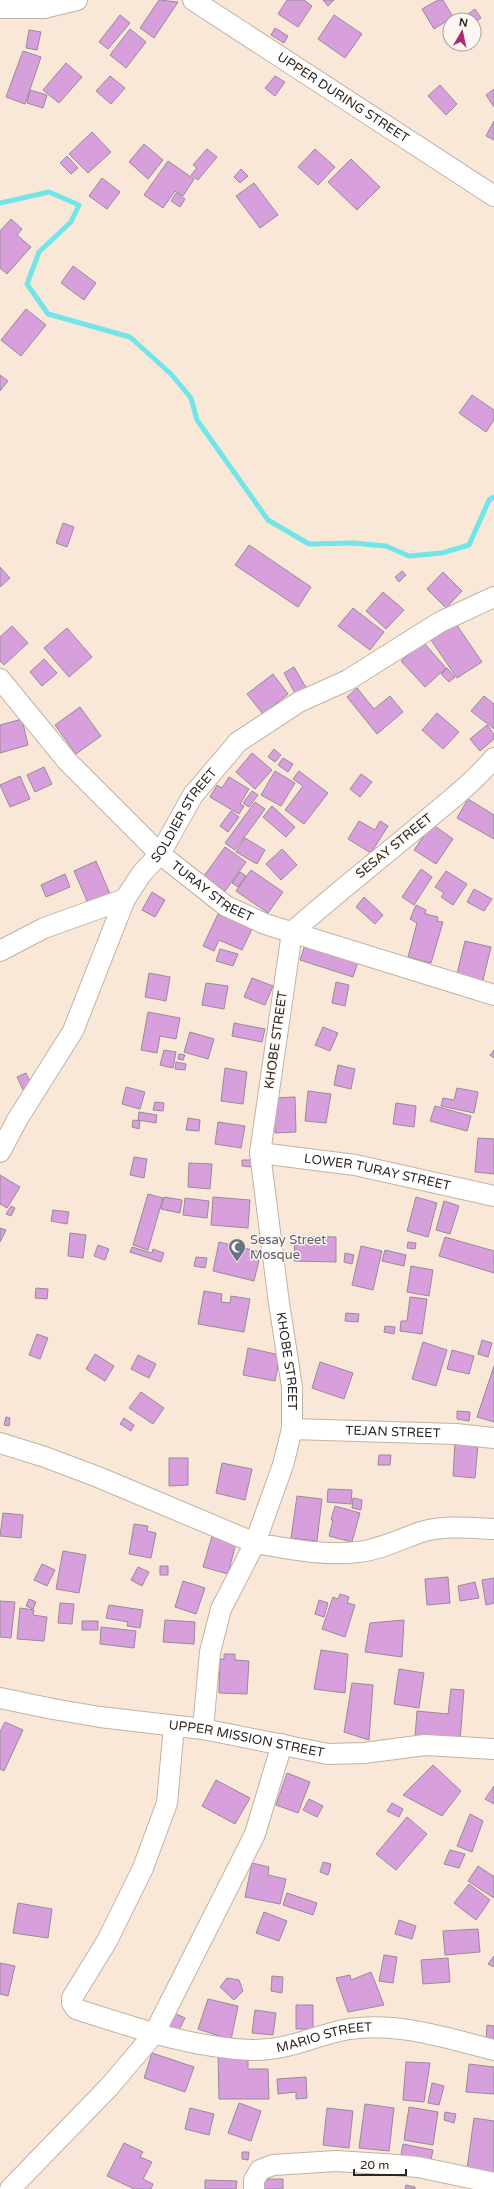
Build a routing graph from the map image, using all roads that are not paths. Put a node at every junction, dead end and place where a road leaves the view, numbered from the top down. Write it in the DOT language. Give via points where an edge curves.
graph roads {
  1 [pos="77,0"];
  2 [pos="193,0"];
  3 [pos="0,8"];
  4 [pos="494,196"];
  5 [pos="494,597"];
  6 [pos="0,679"];
  7 [pos="494,758"];
  8 [pos="160,854"];
  9 [pos="125,899"];
  10 [pos="292,932"];
  11 [pos="0,951"];
  12 [pos="494,994"];
  13 [pos="0,1152"];
  14 [pos="260,1153"];
  15 [pos="494,1196"];
  16 [pos="292,1429"];
  17 [pos="494,1438"];
  18 [pos="0,1443"];
  19 [pos="494,1529"];
  20 [pos="255,1543"];
  21 [pos="0,1698"];
  22 [pos="174,1726"];
  23 [pos="203,1729"];
  24 [pos="282,1744"];
  25 [pos="494,1749"];
  26 [pos="154,2034"];
  27 [pos="494,2050"];
  28 [pos="494,2183"];
  29 [pos="10,2189"];
  30 [pos="254,2189"];
  1 -- 3 [label="street" via="44,8"];
  2 -- 4 [label="street, UPPER DURING STREET"];
  5 -- 8 [label="street, SOLDIER STREET" via="440,622 348,680 299,702 238,742 193,795"];
  6 -- 8 [label="street, TURAY STREET" via="68,762"];
  7 -- 10 [label="street, SESAY STREET" via="476,779 452,800"];
  8 -- 9 [label="street, SOLDIER STREET" via="142,873"];
  8 -- 10 [label="street, TURAY STREET" via="226,906 265,924"];
  9 -- 11 [label="street" via="44,928"];
  9 -- 13 [label="street, SOLDIER STREET" via="73,1031"];
  10 -- 12 [label="street, TURAY STREET"];
  10 -- 14 [label="street, KHOBE STREET"];
  14 -- 15 [label="street, LOWER TURAY STREET" via="355,1165"];
  14 -- 16 [label="street, KHOBE STREET" via="292,1387"];
  16 -- 17 [label="street, TEJAN STREET" via="456,1434"];
  16 -- 20 [label="street, KHOBE STREET" via="283,1465"];
  18 -- 20 [label="street" via="98,1477"];
  19 -- 20 [label="street" via="443,1528 359,1552 304,1551"];
  20 -- 23 [label="street, KHOBE STREET" via="221,1609 210,1652"];
  21 -- 22 [label="street, UPPER MISSION STREET" via="53,1709"];
  22 -- 23 [label="street, UPPER MISSION STREET"];
  22 -- 26 [label="street, MARIO STREET" via="167,1802 164,1810 142,1868 107,1941 72,1998 76,2009"];
  23 -- 24 [label="street, UPPER MISSION STREET"];
  24 -- 25 [label="street, UPPER MISSION STREET" via="328,1754 364,1753 425,1745"];
  24 -- 26 [label="street" via="255,1834"];
  26 -- 27 [label="street, MARIO STREET" via="252,2050 284,2048 327,2034 378,2027 437,2034"];
  26 -- 29 [label="street" via="109,2087"];
  28 -- 30 [label="street" via="418,2167 336,2161 273,2166 260,2170 254,2180"];
}
